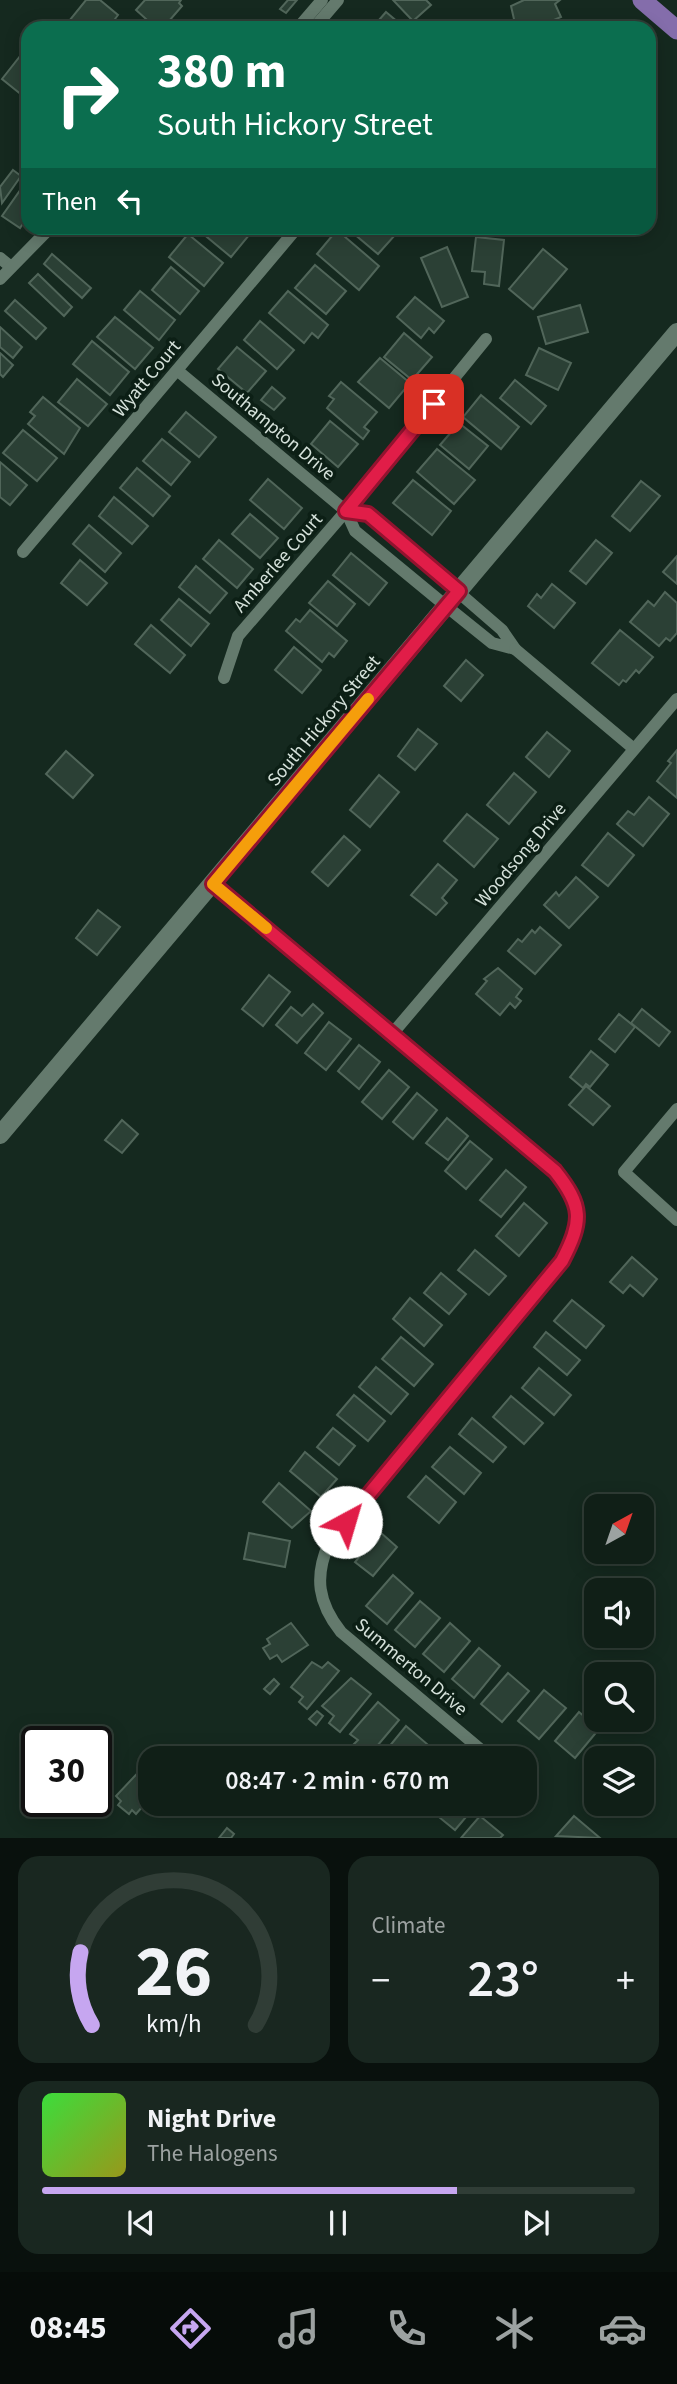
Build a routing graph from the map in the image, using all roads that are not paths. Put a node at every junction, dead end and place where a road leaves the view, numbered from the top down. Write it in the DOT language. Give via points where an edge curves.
graph roads {
  1 [pos="322,0"];
  2 [pos="338,0"];
  3 [pos="642,0"];
  4 [pos="304,21"];
  5 [pos="320,21"];
  6 [pos="677,30"];
  7 [pos="43,235"];
  8 [pos="291,235"];
  9 [pos="0,258"];
  10 [pos="11,267"];
  11 [pos="0,279"];
  12 [pos="677,332"];
  13 [pos="486,340"];
  14 [pos="178,371"];
  15 [pos="346,511"];
  16 [pos="23,552"];
  17 [pos="459,591"];
  18 [pos="446,606"];
  19 [pos="515,649"];
  20 [pos="224,678"];
  21 [pos="677,699"];
  22 [pos="635,749"];
  23 [pos="213,884"];
  24 [pos="393,1034"];
  25 [pos="677,1109"];
  26 [pos="0,1135"];
  27 [pos="677,1220"];
  28 [pos="477,1746"];
  1 -- 4 [label="street"];
  2 -- 5 [label="street"];
  3 -- 6 [label="main road"];
  7 -- 10 [label="street"];
  8 -- 14 [label="street, Wyatt Court"];
  9 -- 10 [label="street"];
  10 -- 11 [label="street"];
  12 -- 17 [label="street, South Hickory Street"];
  13 -- 15 [label="street, Amberlee Court"];
  14 -- 15 [label="street, Southampton Drive"];
  14 -- 16 [label="street, Wyatt Court"];
  15 -- 17 [label="street, Southampton Drive" via="368,514"];
  15 -- 18 [label="street, Southampton Drive" via="355,531"];
  15 -- 20 [label="street, Amberlee Court" via="238,636"];
  17 -- 18 [label="street, South Hickory Street"];
  17 -- 19 [label="street, Southampton Drive" via="502,630"];
  18 -- 19 [label="street, Southampton Drive" via="492,643"];
  18 -- 23 [label="street, South Hickory Street"];
  19 -- 22 [label="street"];
  21 -- 22 [label="street, Woodsong Drive"];
  22 -- 24 [label="street, Woodsong Drive"];
  23 -- 24 [label="street, Summerton Drive"];
  23 -- 26 [label="street, South Hickory Street"];
  24 -- 28 [label="street, Summerton Drive" via="555,1171 574,1194 578,1217 562,1261 328,1543 320,1562 321,1599 341,1632"];
  25 -- 27 [label="street" via="624,1172"];
}
